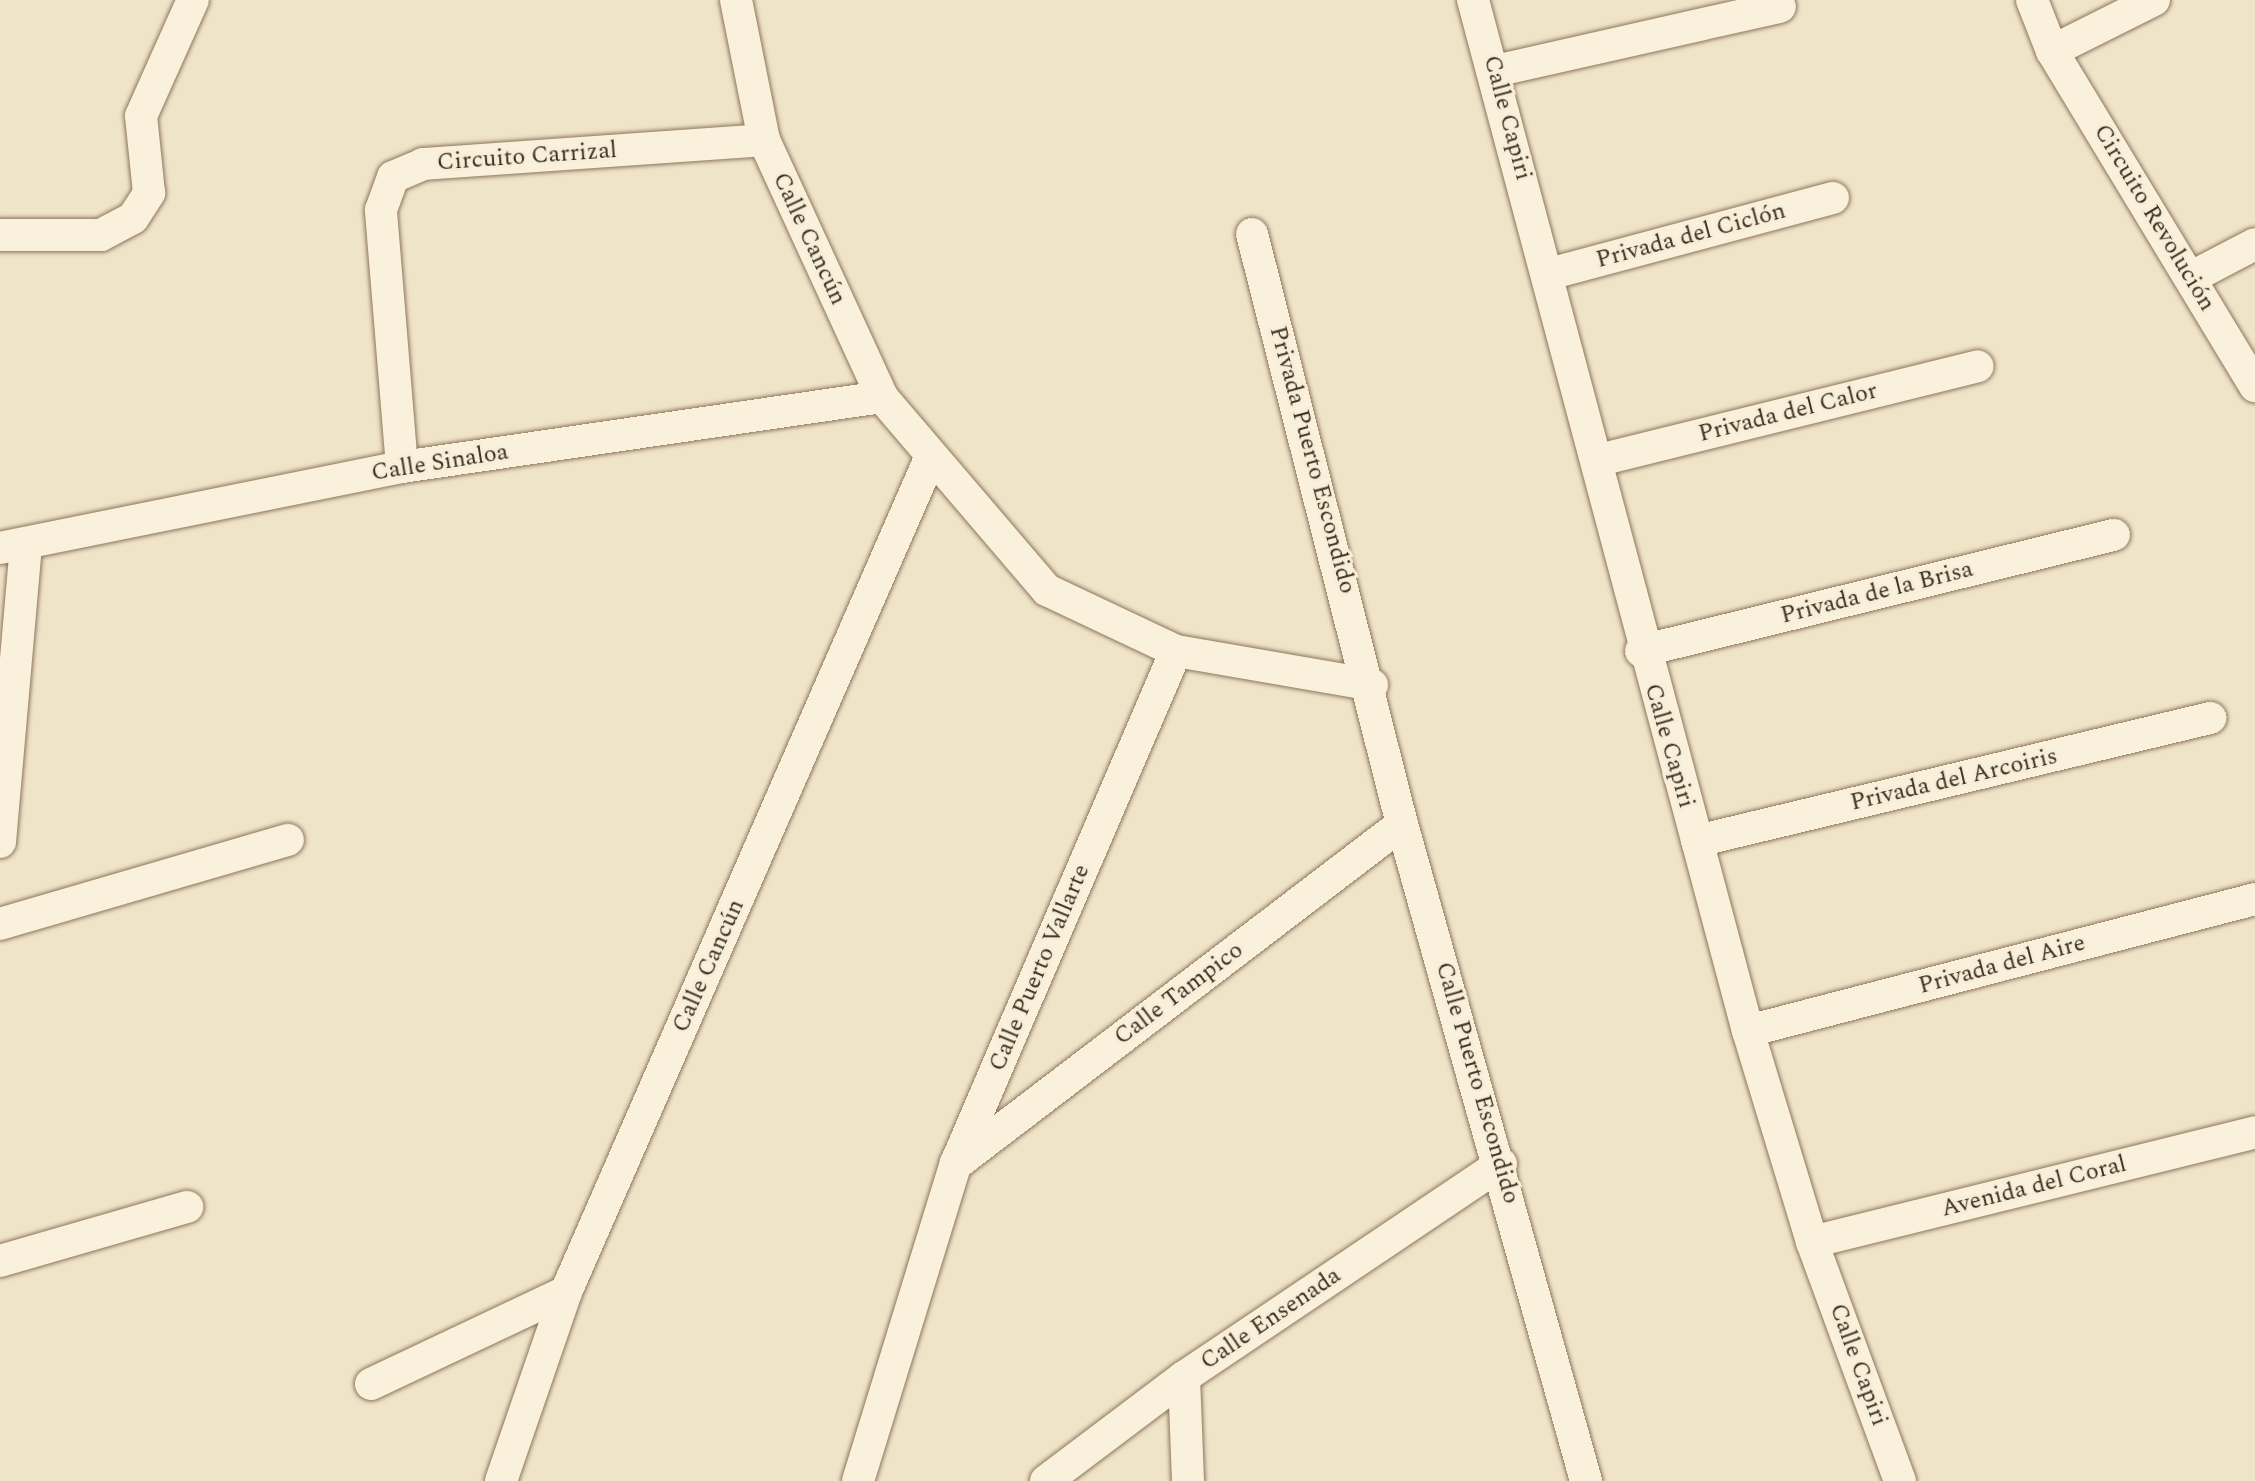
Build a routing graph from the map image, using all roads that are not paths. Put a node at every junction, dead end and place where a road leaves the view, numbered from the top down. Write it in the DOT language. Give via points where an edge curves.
graph roads {
  1 [pos="193,0"];
  2 [pos="736,0"];
  3 [pos="1473,0"];
  4 [pos="2032,0"];
  5 [pos="2154,0"];
  6 [pos="1780,7"];
  7 [pos="2052,51"];
  8 [pos="1495,71"];
  9 [pos="764,140"];
  10 [pos="1833,198"];
  11 [pos="1252,234"];
  12 [pos="0,235"];
  13 [pos="2255,244"];
  14 [pos="1549,274"];
  15 [pos="2190,278"];
  16 [pos="1978,366"];
  17 [pos="2255,386"];
  18 [pos="882,397"];
  19 [pos="931,456"];
  20 [pos="1599,460"];
  21 [pos="402,467"];
  22 [pos="2114,535"];
  23 [pos="13,546"];
  24 [pos="1176,651"];
  25 [pos="1641,651"];
  26 [pos="1372,685"];
  27 [pos="2210,718"];
  28 [pos="1402,824"];
  29 [pos="288,840"];
  30 [pos="1697,841"];
  31 [pos="0,842"];
  32 [pos="2255,899"];
  33 [pos="0,924"];
  34 [pos="1748,1031"];
  35 [pos="2255,1132"];
  36 [pos="956,1163"];
  37 [pos="1501,1164"];
  38 [pos="187,1207"];
  39 [pos="1812,1242"];
  40 [pos="0,1261"];
  41 [pos="566,1292"];
  42 [pos="1184,1377"];
  43 [pos="371,1384"];
  44 [pos="1583,1479"];
  45 [pos="501,1481"];
  46 [pos="858,1481"];
  47 [pos="1046,1481"];
  48 [pos="1188,1481"];
  49 [pos="1900,1481"];
  1 -- 12 [label="street" via="141,116 149,193 133,218 101,235"];
  2 -- 9 [label="street, Calle Cancún"];
  3 -- 8 [label="street, Calle Capiri"];
  4 -- 7 [label="street, Circuito Revolución"];
  5 -- 7 [label="street"];
  6 -- 8 [label="street"];
  7 -- 15 [label="street, Circuito Revolución"];
  8 -- 14 [label="street, Calle Capiri"];
  9 -- 18 [label="street, Calle Cancún"];
  9 -- 21 [label="street, Circuito Carrizal" via="423,164 393,177 381,210"];
  10 -- 14 [label="street, Privada del Ciclón"];
  11 -- 26 [label="street, Privada Puerto Escondido"];
  13 -- 15 [label="street"];
  14 -- 20 [label="street, Calle Capiri"];
  15 -- 17 [label="street, Circuito Revolución"];
  16 -- 20 [label="street, Privada del Calor"];
  18 -- 19 [label="street, Calle Cancún"];
  18 -- 21 [label="street, Calle Sinaloa"];
  19 -- 24 [label="street, Calle Cancún" via="1047,590"];
  19 -- 41 [label="street, Calle Cancún"];
  20 -- 25 [label="street, Calle Capiri"];
  21 -- 23 [label="street, Calle Sinaloa"];
  22 -- 25 [label="street, Privada de la Brisa"];
  23 -- 31 [label="street"];
  24 -- 26 [label="street"];
  24 -- 36 [label="street, Calle Puerto Vallarte"];
  25 -- 30 [label="street, Calle Capiri"];
  26 -- 28 [label="street, Calle Puerto Escondido"];
  27 -- 30 [label="street, Privada del Arcoiris"];
  28 -- 36 [label="street, Calle Tampico"];
  28 -- 37 [label="street, Calle Puerto Escondido"];
  29 -- 33 [label="street"];
  30 -- 34 [label="street, Calle Capiri"];
  32 -- 34 [label="street, Privada del Aire"];
  34 -- 39 [label="street, Calle Capiri"];
  35 -- 39 [label="street, Avenida del Coral"];
  36 -- 46 [label="street, Calle Puerto Vallarte"];
  37 -- 42 [label="street, Calle Ensenada"];
  37 -- 44 [label="street, Calle Puerto Escondido"];
  38 -- 40 [label="street"];
  39 -- 49 [label="street, Calle Capiri"];
  41 -- 43 [label="street"];
  41 -- 45 [label="street, Calle Cancún"];
  42 -- 47 [label="street, Calle Ensenada"];
  42 -- 48 [label="street"];
}
